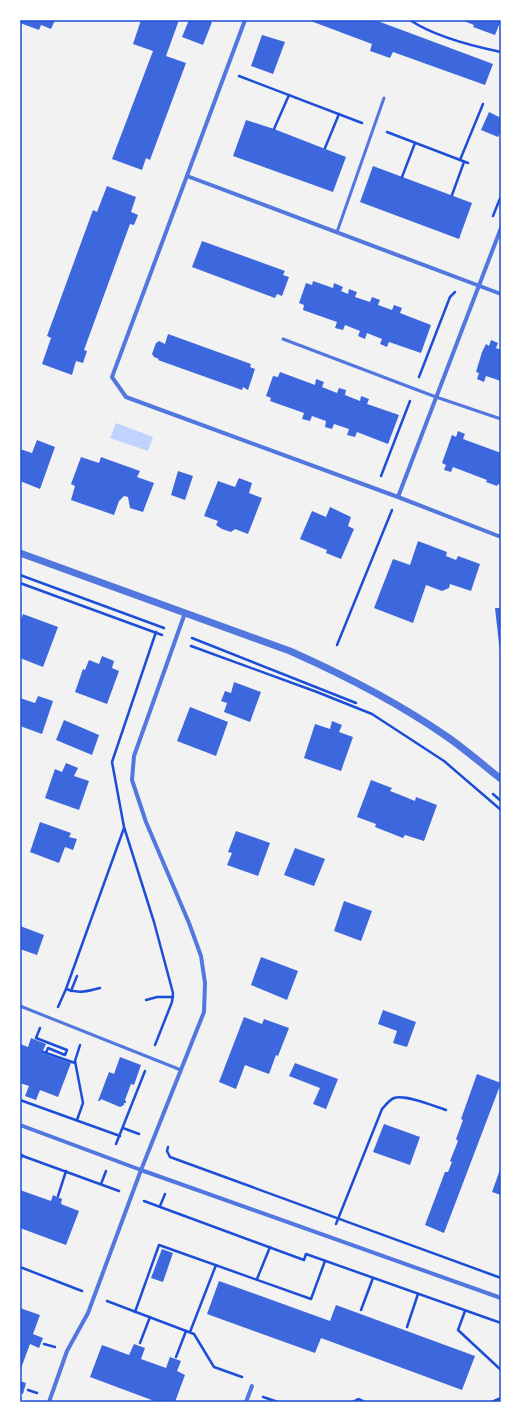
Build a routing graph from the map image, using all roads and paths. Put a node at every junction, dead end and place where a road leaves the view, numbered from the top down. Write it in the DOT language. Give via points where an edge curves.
graph roads {
  1 [pos="245,20"];
  2 [pos="410,20"];
  3 [pos="501,52"];
  4 [pos="226,70"];
  5 [pos="289,95"];
  6 [pos="384,98"];
  7 [pos="483,104"];
  8 [pos="338,114"];
  9 [pos="374,127"];
  10 [pos="274,130"];
  11 [pos="415,143"];
  12 [pos="325,148"];
  13 [pos="460,160"];
  14 [pos="464,162"];
  15 [pos="468,163"];
  16 [pos="187,176"];
  17 [pos="402,177"];
  18 [pos="452,195"];
  19 [pos="501,196"];
  20 [pos="491,223"];
  21 [pos="501,228"];
  22 [pos="337,232"];
  23 [pos="467,281"];
  24 [pos="479,286"];
  25 [pos="501,294"];
  26 [pos="283,339"];
  27 [pos="415,389"];
  28 [pos="436,397"];
  29 [pos="501,419"];
  30 [pos="376,489"];
  31 [pos="398,497"];
  32 [pos="501,537"];
  33 [pos="20,553"];
  34 [pos="20,576"];
  35 [pos="20,583"];
  36 [pos="185,613"];
  37 [pos="178,632"];
  38 [pos="337,645"];
  39 [pos="191,646"];
  40 [pos="360,704"];
  41 [pos="501,779"];
  42 [pos="489,791"];
  43 [pos="501,801"];
  44 [pos="501,810"];
  45 [pos="124,827"];
  46 [pos="77,976"];
  47 [pos="100,988"];
  48 [pos="66,989"];
  49 [pos="71,991"];
  50 [pos="173,997"];
  51 [pos="146,1000"];
  52 [pos="20,1006"];
  53 [pos="45,1015"];
  54 [pos="52,1018"];
  55 [pos="86,1032"];
  56 [pos="150,1058"];
  57 [pos="75,1063"];
  58 [pos="181,1070"];
  59 [pos="20,1100"];
  60 [pos="446,1110"];
  61 [pos="77,1120"];
  62 [pos="20,1125"];
  63 [pos="123,1128"];
  64 [pos="139,1134"];
  65 [pos="120,1136"];
  66 [pos="116,1144"];
  67 [pos="168,1145"];
  68 [pos="21,1155"];
  69 [pos="20,1160"];
  70 [pos="107,1167"];
  71 [pos="141,1170"];
  72 [pos="66,1172"];
  73 [pos="101,1184"];
  74 [pos="166,1190"];
  75 [pos="121,1192"];
  76 [pos="58,1196"];
  77 [pos="144,1200"];
  78 [pos="160,1206"];
  79 [pos="339,1218"];
  80 [pos="331,1238"];
  81 [pos="270,1247"];
  82 [pos="325,1261"];
  83 [pos="216,1265"];
  84 [pos="20,1267"];
  85 [pos="373,1278"];
  86 [pos="501,1278"];
  87 [pos="257,1279"];
  88 [pos="418,1294"];
  89 [pos="94,1296"];
  90 [pos="501,1298"];
  91 [pos="361,1310"];
  92 [pos="465,1310"];
  93 [pos="134,1312"];
  94 [pos="150,1317"];
  95 [pos="501,1323"];
  96 [pos="407,1327"];
  97 [pos="186,1331"];
  98 [pos="190,1332"];
  99 [pos="140,1343"];
  100 [pos="176,1357"];
  101 [pos="501,1370"];
  102 [pos="246,1378"];
  103 [pos="252,1386"];
  104 [pos="264,1391"];
  105 [pos="501,1398"];
  106 [pos="49,1402"];
  107 [pos="246,1402"];
  108 [pos="276,1402"];
  109 [pos="353,1402"];
  110 [pos="365,1402"];
  111 [pos="492,1402"];
  1 -- 4 [label="street"];
  2 -- 3 [label="path" via="440,35"];
  4 -- 5 [label="path"];
  4 -- 16 [label="street"];
  5 -- 8 [label="path"];
  5 -- 10 [label="path"];
  6 -- 9 [label="lane"];
  7 -- 13 [label="path"];
  8 -- 9 [label="path"];
  8 -- 12 [label="path"];
  9 -- 11 [label="path"];
  9 -- 22 [label="lane"];
  11 -- 13 [label="path"];
  11 -- 17 [label="path"];
  13 -- 14 [label="path"];
  14 -- 15 [label="path"];
  14 -- 18 [label="path"];
  16 -- 22 [label="street"];
  16 -- 30 [label="street" via="112,377 126,397"];
  19 -- 20 [label="path"];
  21 -- 24 [label="street"];
  22 -- 23 [label="street"];
  23 -- 24 [label="street"];
  23 -- 27 [label="path" via="450,296"];
  24 -- 25 [label="street"];
  24 -- 28 [label="street"];
  26 -- 27 [label="lane"];
  27 -- 28 [label="lane"];
  27 -- 30 [label="path"];
  28 -- 29 [label="lane"];
  28 -- 31 [label="street"];
  30 -- 31 [label="street"];
  31 -- 32 [label="street"];
  31 -- 38 [label="path"];
  33 -- 36 [label="street"];
  34 -- 37 [label="path"];
  35 -- 45 [label="path" via="156,632 112,762"];
  36 -- 37 [label="street"];
  36 -- 41 [label="street" via="337,672 447,737"];
  37 -- 40 [label="path"];
  37 -- 58 [label="street" via="134,756 132,780 146,822 201,956 205,983 204,1012"];
  39 -- 44 [label="path" via="372,714 444,761"];
  42 -- 43 [label="path"];
  45 -- 48 [label="path"];
  45 -- 50 [label="path" via="154,922"];
  46 -- 49 [label="path"];
  47 -- 49 [label="path" via="83,992"];
  48 -- 49 [label="path"];
  48 -- 54 [label="path"];
  50 -- 51 [label="path"];
  50 -- 56 [label="path"];
  52 -- 53 [label="lane"];
  53 -- 54 [label="lane"];
  53 -- 57 [label="path" via="36,1038 67,1050 65,1055 48,1048 45,1052"];
  54 -- 55 [label="lane"];
  55 -- 56 [label="lane"];
  55 -- 57 [label="path"];
  56 -- 58 [label="lane"];
  56 -- 63 [label="path"];
  57 -- 61 [label="path" via="82,1103"];
  58 -- 71 [label="street"];
  59 -- 61 [label="path"];
  60 -- 79 [label="path" via="403,1097 394,1098 387,1103 382,1109"];
  61 -- 65 [label="path"];
  62 -- 71 [label="street"];
  63 -- 64 [label="path"];
  63 -- 65 [label="path"];
  65 -- 66 [label="path"];
  67 -- 79 [label="path" via="170,1157"];
  68 -- 69 [label="path"];
  68 -- 72 [label="path"];
  70 -- 73 [label="path"];
  71 -- 80 [label="street"];
  71 -- 89 [label="street"];
  72 -- 73 [label="path"];
  72 -- 76 [label="path"];
  73 -- 75 [label="path"];
  74 -- 78 [label="path"];
  77 -- 78 [label="path"];
  78 -- 81 [label="path"];
  79 -- 80 [label="path"];
  79 -- 86 [label="path"];
  80 -- 90 [label="street"];
  81 -- 82 [label="path" via="304,1260 306,1254"];
  81 -- 87 [label="path"];
  82 -- 85 [label="path"];
  82 -- 87 [label="path" via="311,1299"];
  83 -- 87 [label="path"];
  83 -- 93 [label="path" via="159,1245"];
  83 -- 98 [label="path"];
  84 -- 89 [label="path"];
  85 -- 88 [label="path"];
  85 -- 91 [label="path"];
  88 -- 92 [label="path"];
  88 -- 96 [label="path"];
  89 -- 93 [label="path"];
  89 -- 106 [label="street" via="67,1352"];
  92 -- 95 [label="path"];
  92 -- 101 [label="path" via="458,1330"];
  93 -- 94 [label="path"];
  94 -- 97 [label="path"];
  94 -- 99 [label="path"];
  97 -- 98 [label="path"];
  97 -- 100 [label="path"];
  98 -- 102 [label="path" via="194,1334 214,1367"];
  103 -- 107 [label="street"];
  104 -- 108 [label="path" via="262,1397"];
  105 -- 111 [label="path"];
  109 -- 110 [label="path" via="358,1399"];
}
